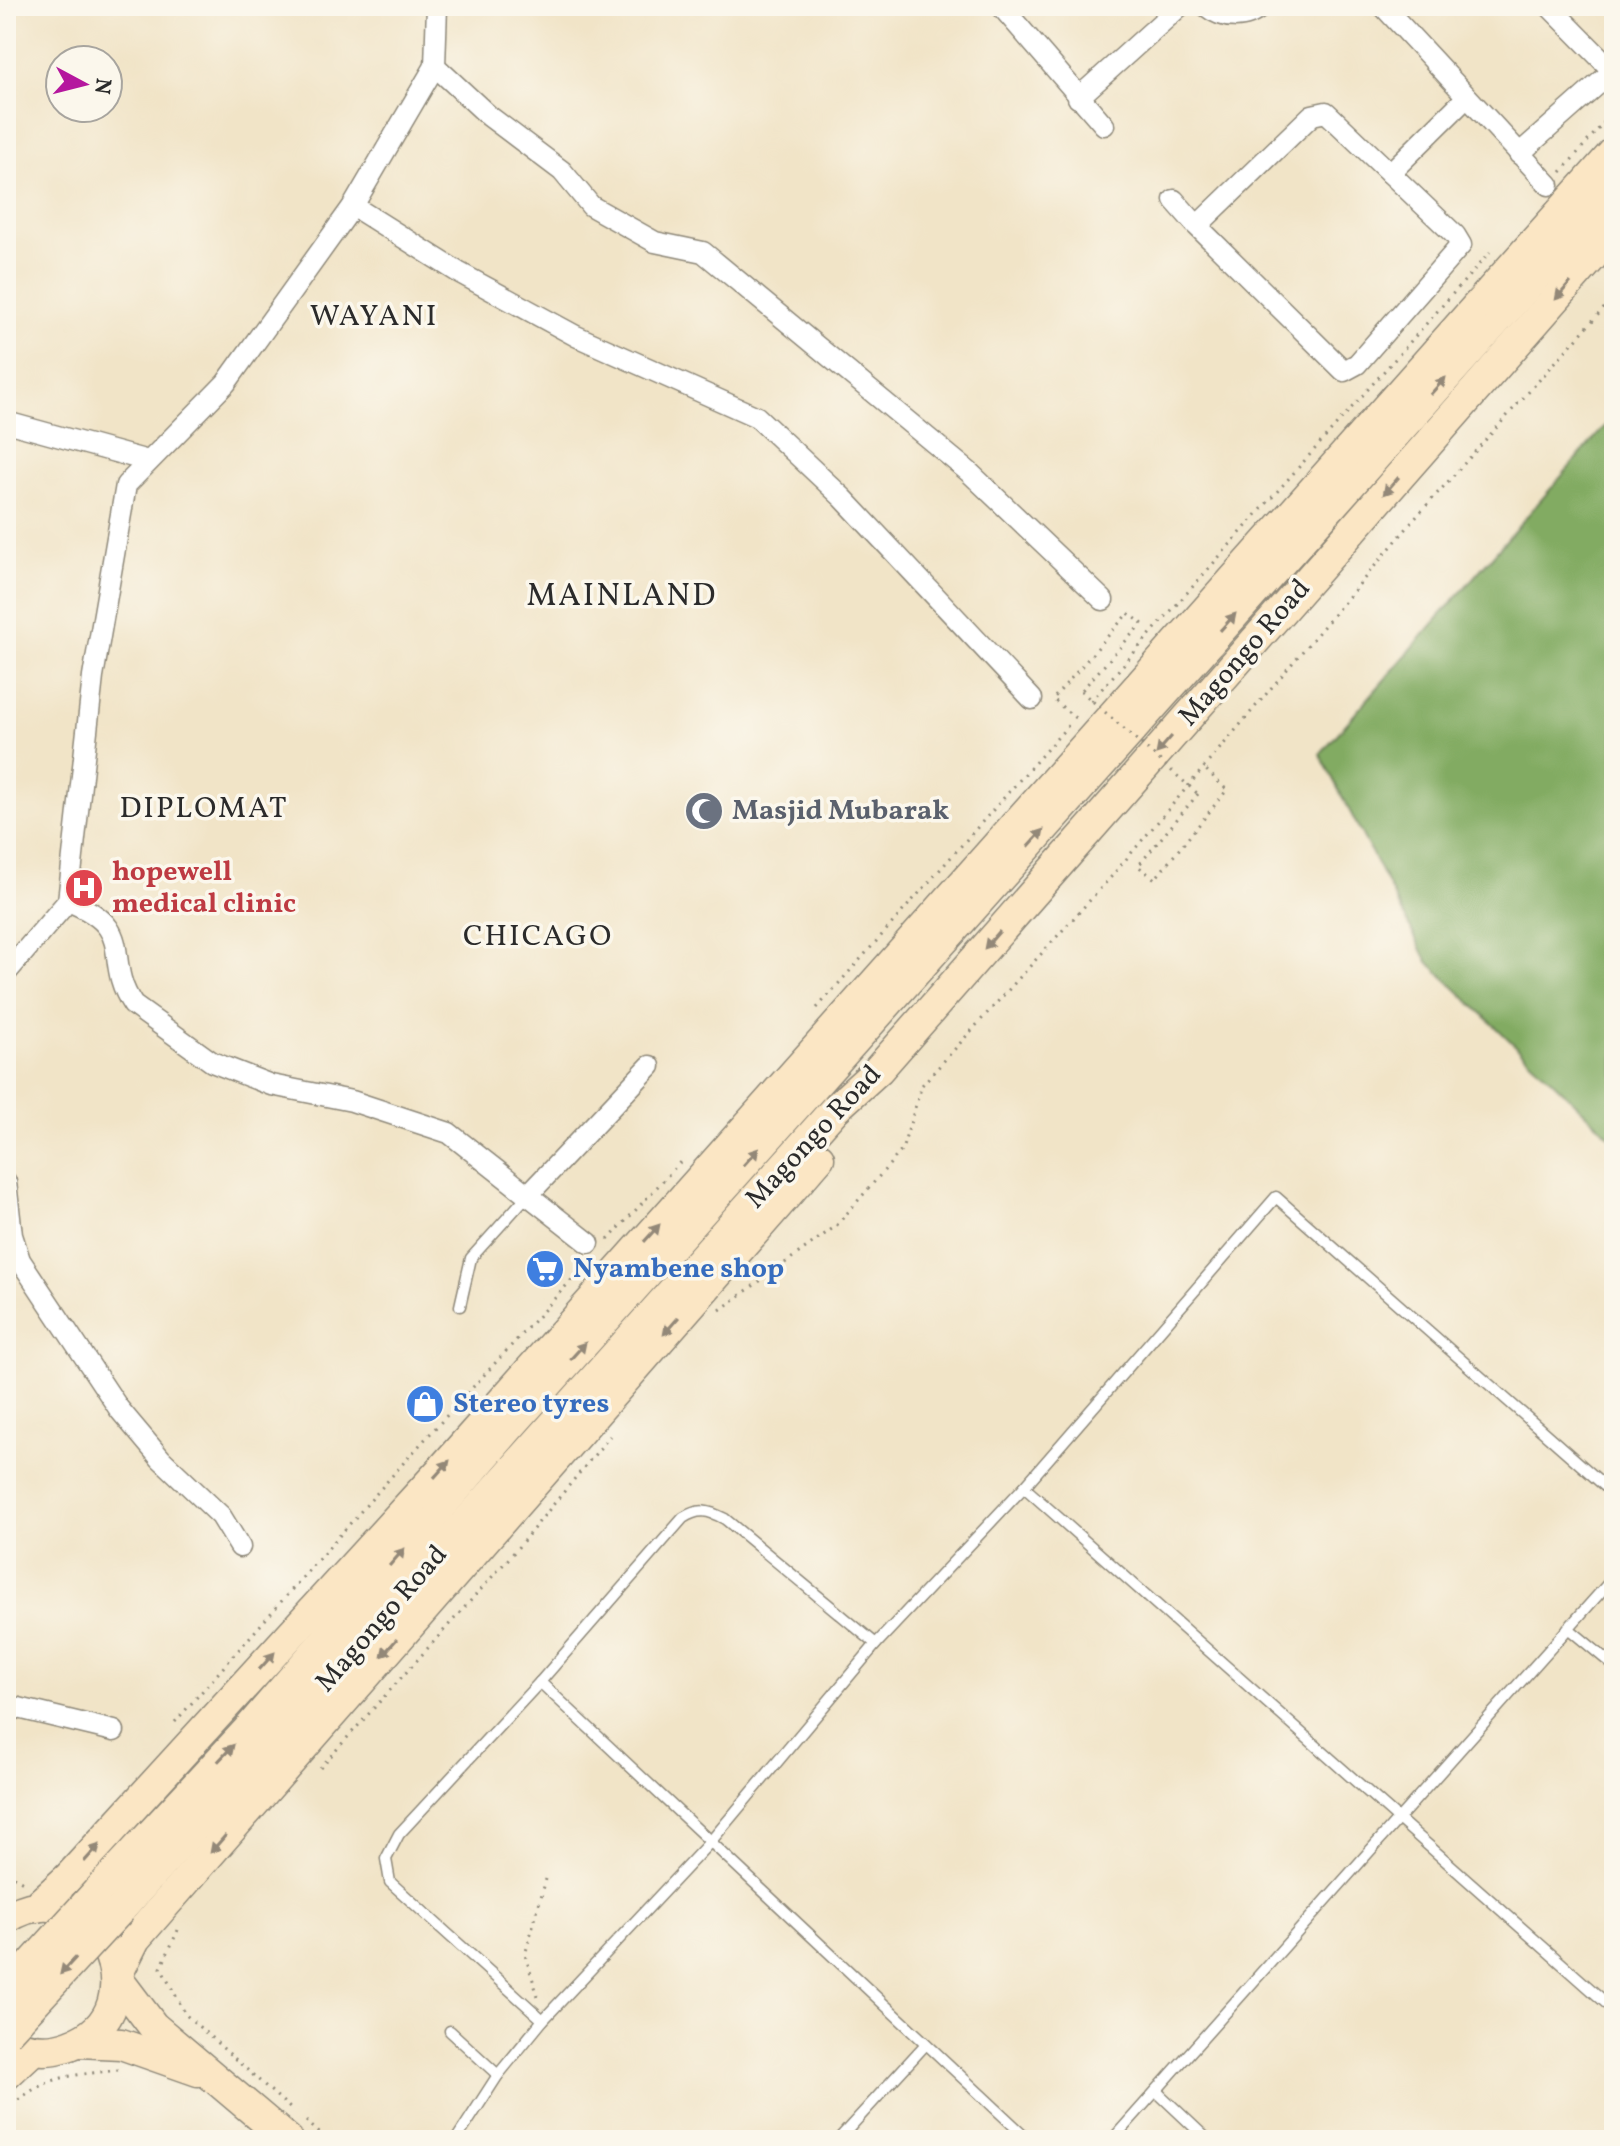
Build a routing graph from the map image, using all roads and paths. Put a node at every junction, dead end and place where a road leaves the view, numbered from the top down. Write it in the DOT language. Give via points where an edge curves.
graph roads {
  1 [pos="437,6"];
  2 [pos="1001,6"];
  3 [pos="1180,6"];
  4 [pos="1206,6"];
  5 [pos="1262,6"];
  6 [pos="1383,6"];
  7 [pos="1549,6"];
  8 [pos="435,66"];
  9 [pos="1614,70"];
  10 [pos="1467,97"];
  11 [pos="1078,98"];
  12 [pos="1614,111"];
  13 [pos="1104,125"];
  14 [pos="1614,152"];
  15 [pos="1519,154"];
  16 [pos="1390,173"];
  17 [pos="1549,185"];
  18 [pos="1614,189"];
  19 [pos="1174,200"];
  20 [pos="353,206"];
  21 [pos="1197,226"];
  22 [pos="1614,232"];
  23 [pos="1497,244"];
  24 [pos="1614,297"];
  25 [pos="6,422"];
  26 [pos="148,461"];
  27 [pos="1103,600"];
  28 [pos="1032,699"];
  29 [pos="1085,707"];
  30 [pos="1204,768"];
  31 [pos="68,901"];
  32 [pos="6,973"];
  33 [pos="813,1012"];
  34 [pos="650,1066"];
  35 [pos="878,1070"];
  36 [pos="687,1155"];
  37 [pos="6,1182"];
  38 [pos="527,1196"];
  39 [pos="593,1251"];
  40 [pos="460,1306"];
  41 [pos="717,1312"];
  42 [pos="620,1425"];
  43 [pos="519,1439"];
  44 [pos="1024,1487"];
  45 [pos="1614,1494"];
  46 [pos="240,1547"];
  47 [pos="1614,1577"];
  48 [pos="1568,1628"];
  49 [pos="876,1644"];
  50 [pos="1614,1666"];
  51 [pos="540,1682"];
  52 [pos="6,1705"];
  53 [pos="114,1731"];
  54 [pos="168,1731"];
  55 [pos="318,1769"];
  56 [pos="1398,1819"];
  57 [pos="711,1841"];
  58 [pos="6,1873"];
  59 [pos="35,1876"];
  60 [pos="546,1879"];
  61 [pos="16,1911"];
  62 [pos="186,1921"];
  63 [pos="116,1977"];
  64 [pos="6,1992"];
  65 [pos="1614,2010"];
  66 [pos="543,2020"];
  67 [pos="450,2031"];
  68 [pos="15,2041"];
  69 [pos="79,2042"];
  70 [pos="926,2044"];
  71 [pos="131,2073"];
  72 [pos="6,2075"];
  73 [pos="498,2075"];
  74 [pos="215,2077"];
  75 [pos="1156,2091"];
  76 [pos="291,2108"];
  77 [pos="6,2110"];
  78 [pos="295,2130"];
  79 [pos="327,2140"];
  80 [pos="461,2140"];
  81 [pos="838,2140"];
  82 [pos="1029,2140"];
  83 [pos="1112,2140"];
  84 [pos="1208,2140"];
  1 -- 8 [label="street"];
  2 -- 11 [label="street"];
  3 -- 11 [label="street"];
  4 -- 5 [label="street" via="1237,17"];
  6 -- 10 [label="street"];
  7 -- 9 [label="street"];
  8 -- 20 [label="street"];
  8 -- 27 [label="street" via="489,116 562,171 591,206 655,242 703,252 969,472"];
  9 -- 15 [label="street"];
  10 -- 15 [label="street"];
  10 -- 16 [label="street"];
  11 -- 13 [label="street"];
  12 -- 17 [label="path"];
  61 -- 14 [label="main road, one-way" via="80,1866 441,1470"];
  15 -- 17 [label="street"];
  16 -- 21 [label="street" via="1331,114 1317,113"];
  16 -- 21 [label="street" via="1461,245 1350,371 1339,367"];
  43 -- 18 [label="main road, Magongo Road, one-way" via="1176,680"];
  19 -- 21 [label="street"];
  20 -- 26 [label="street" via="226,383"];
  20 -- 28 [label="street" via="458,272 576,336 757,417 843,498"];
  22 -- 35 [label="main road, Magongo Road, one-way"];
  23 -- 29 [label="path"];
  24 -- 30 [label="path" via="1418,515"];
  25 -- 26 [label="street"];
  26 -- 31 [label="street" via="122,496 93,677"];
  30 -- 33 [label="path, bridge" via="1227,790 1155,879 1138,866 1198,794 1081,691 1142,623 1128,613 1053,699 1075,718"];
  30 -- 41 [label="path" via="922,1085 902,1150 836,1226"];
  31 -- 32 [label="street"];
  31 -- 38 [label="street" via="94,911 110,928 133,1005 212,1062 271,1085 352,1101 449,1133"];
  34 -- 38 [label="street"];
  35 -- 43 [label="main road, Magongo Road"];
  35 -- 63 [label="main road, one-way" via="845,1128 135,1939"];
  36 -- 39 [label="path"];
  37 -- 46 [label="street" via="15,1248 28,1272 119,1409 161,1459 221,1516"];
  38 -- 39 [label="street"];
  38 -- 40 [label="lane" via="471,1258"];
  39 -- 54 [label="path"];
  42 -- 55 [label="path" via="510,1557"];
  64 -- 43 [label="main road, Magongo Road, one-way, bridge"];
  43 -- 68 [label="main road, Magongo Road, one-way, bridge" via="371,1633"];
  44 -- 45 [label="lane" via="1276,1197"];
  44 -- 49 [label="lane"];
  44 -- 56 [label="lane"];
  47 -- 48 [label="lane"];
  48 -- 50 [label="lane"];
  48 -- 56 [label="lane"];
  49 -- 51 [label="lane" via="725,1519 702,1510 683,1518"];
  49 -- 57 [label="lane"];
  51 -- 57 [label="lane"];
  51 -- 66 [label="lane" via="399,1834 386,1859 390,1882"];
  52 -- 53 [label="street"];
  56 -- 65 [label="lane"];
  56 -- 75 [label="lane"];
  57 -- 66 [label="lane"];
  57 -- 70 [label="lane"];
  58 -- 59 [label="path" via="26,1885"];
  60 -- 66 [label="path" via="525,1955"];
  61 -- 63 [label="main road" via="75,1913 91,1924 113,1957"];
  62 -- 76 [label="path" via="161,1968 169,1986 186,2015"];
  63 -- 69 [label="main road" via="110,2007"];
  63 -- 74 [label="main road" via="153,2026"];
  66 -- 73 [label="lane"];
  67 -- 73 [label="lane"];
  68 -- 69 [label="main road" via="57,2049"];
  68 -- 72 [label="main road, Magongo Road"];
  69 -- 74 [label="main road" via="121,2044"];
  70 -- 81 [label="lane"];
  70 -- 82 [label="lane"];
  71 -- 77 [label="path" via="118,2070 47,2081"];
  73 -- 80 [label="lane" via="473,2110"];
  74 -- 78 [label="main road"];
  75 -- 83 [label="lane"];
  75 -- 84 [label="lane"];
  78 -- 79 [label="path"];
}
